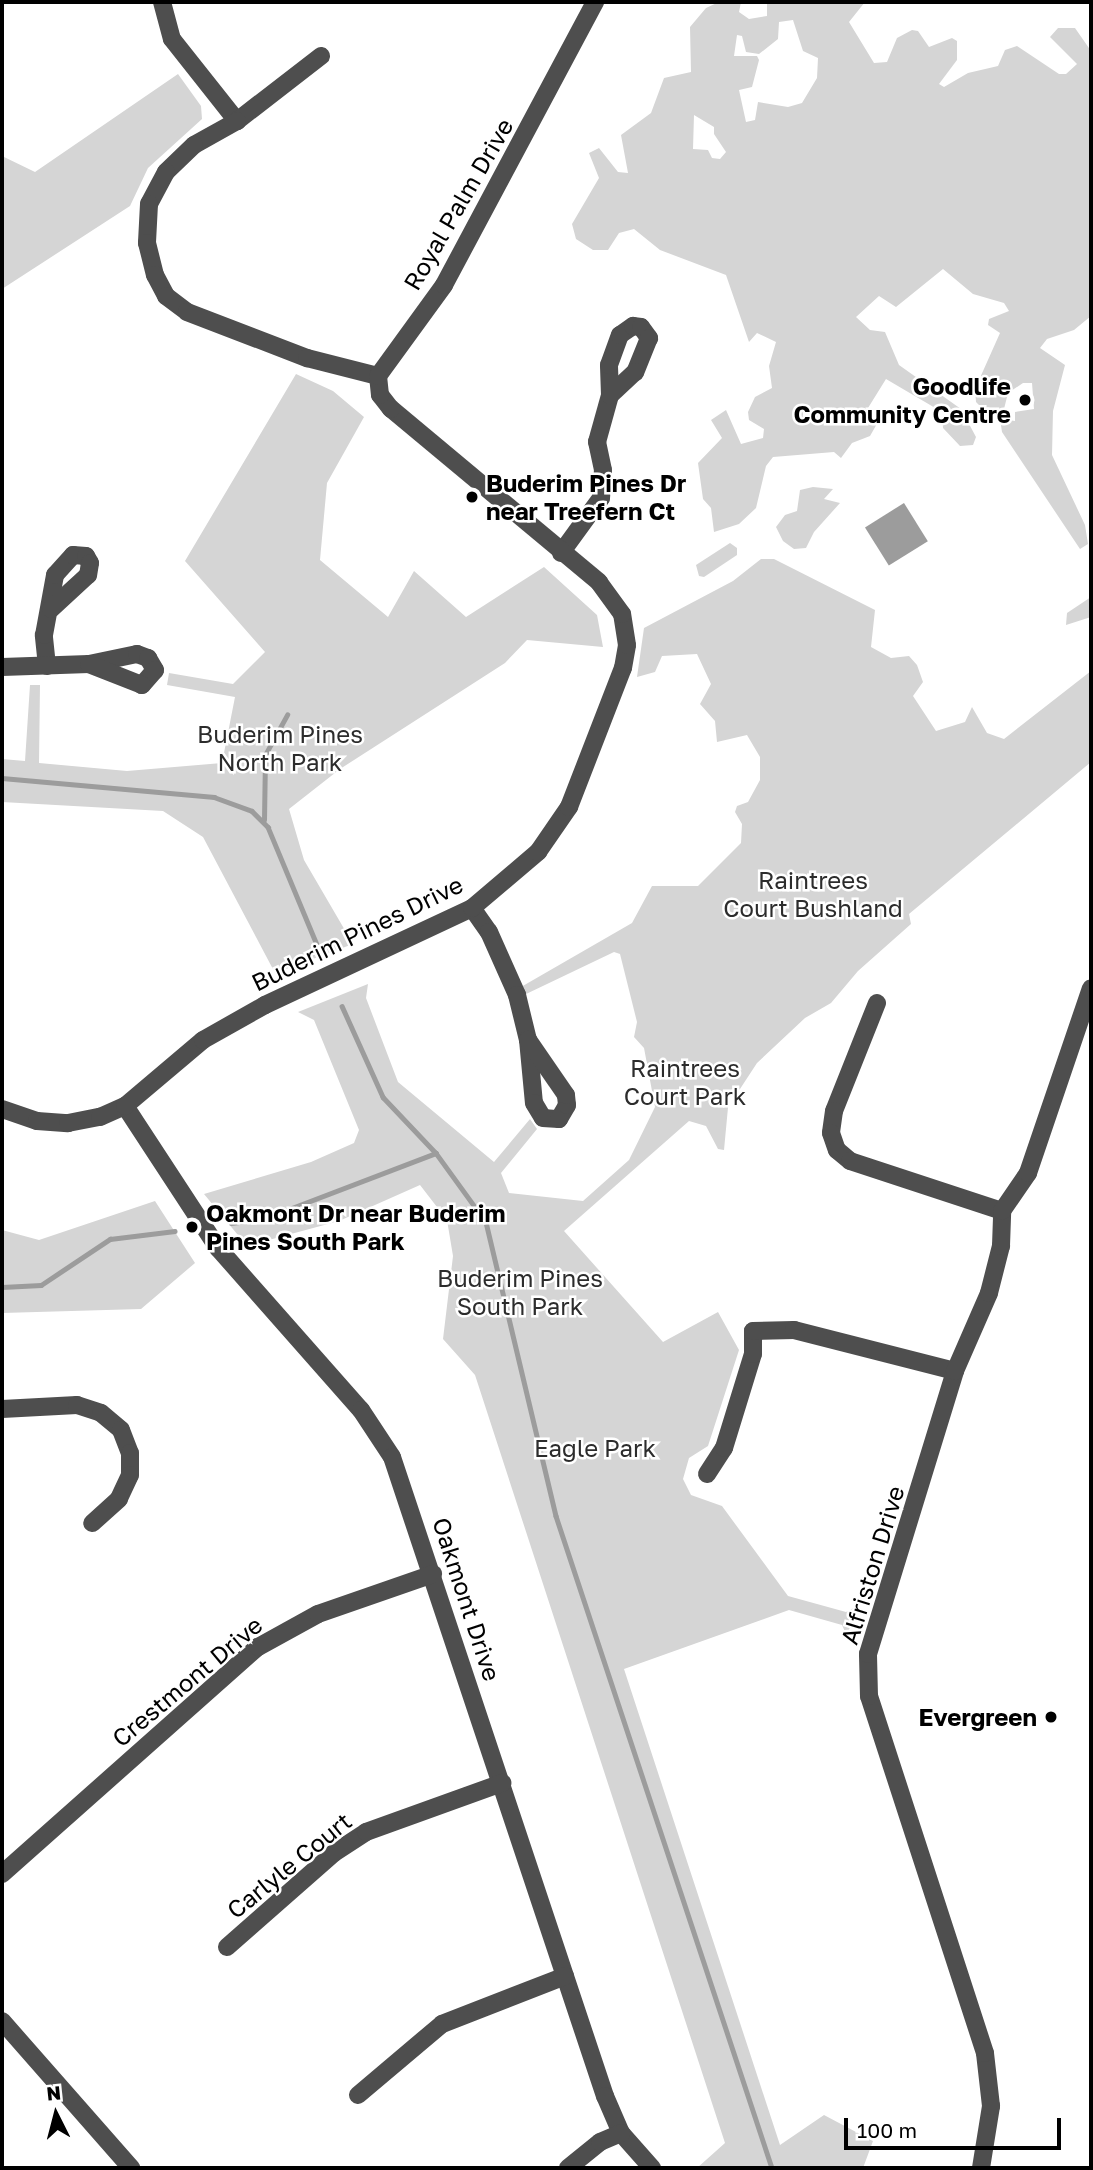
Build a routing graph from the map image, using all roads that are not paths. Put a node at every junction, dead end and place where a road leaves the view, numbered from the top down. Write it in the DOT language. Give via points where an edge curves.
graph roads {
  1 [pos="162,2"];
  2 [pos="595,2"];
  3 [pos="321,56"];
  4 [pos="237,121"];
  5 [pos="378,376"];
  6 [pos="610,395"];
  7 [pos="561,553"];
  8 [pos="51,609"];
  9 [pos="89,664"];
  10 [pos="47,666"];
  11 [pos="2,667"];
  12 [pos="472,908"];
  13 [pos="1091,988"];
  14 [pos="877,1003"];
  15 [pos="528,1040"];
  16 [pos="125,1105"];
  17 [pos="2,1109"];
  18 [pos="1002,1211"];
  19 [pos="955,1371"];
  20 [pos="2,1409"];
  21 [pos="707,1474"];
  22 [pos="92,1523"];
  23 [pos="433,1574"];
  24 [pos="502,1783"];
  25 [pos="2,1874"];
  26 [pos="227,1947"];
  27 [pos="565,1976"];
  28 [pos="2,2021"];
  29 [pos="358,2095"];
  30 [pos="621,2133"];
  31 [pos="131,2168"];
  32 [pos="568,2168"];
  33 [pos="652,2168"];
  34 [pos="981,2168"];
  1 -- 4 [label="street" via="172,39"];
  2 -- 5 [label="street, Royal Palm Drive" via="444,285"];
  3 -- 4 [label="street"];
  4 -- 5 [label="street" via="194,145 166,172 149,204 147,243 160,286 187,312 307,358"];
  5 -- 7 [label="street, Buderim Pines Drive" via="380,395 391,409"];
  6 -- 7 [label="street" via="597,442 603,470 601,498"];
  7 -- 12 [label="street, Buderim Pines Drive" via="605,588 622,614 627,645 623,668 569,807 538,852"];
  8 -- 10 [label="street" via="44,635"];
  9 -- 10 [label="street"];
  10 -- 11 [label="street"];
  12 -- 15 [label="street" via="501,956"];
  12 -- 16 [label="street, Buderim Pines Drive" via="265,1005 203,1040"];
  13 -- 18 [label="street" via="1028,1173"];
  14 -- 18 [label="street" via="834,1111 831,1133 837,1150 850,1161"];
  16 -- 17 [label="street, Buderim Pines Drive" via="93,1119 60,1123 24,1118"];
  16 -- 23 [label="street, Oakmont Drive" via="218,1248 383,1439"];
  18 -- 19 [label="street, Alfriston Drive" via="1001,1246 991,1287"];
  19 -- 21 [label="street" via="794,1330 752,1331 753,1353 724,1448"];
  19 -- 34 [label="street, Alfriston Drive" via="937,1442 871,1637 867,1671 869,1696 985,2053 991,2106"];
  20 -- 22 [label="street" via="77,1405 101,1413 121,1430 130,1453 130,1475 119,1499"];
  23 -- 24 [label="street, Oakmont Drive"];
  23 -- 25 [label="street, Crestmont Drive" via="318,1614 258,1647"];
  24 -- 26 [label="street, Carlyle Court" via="366,1832 334,1853"];
  24 -- 27 [label="street, Oakmont Drive"];
  27 -- 29 [label="street" via="442,2024"];
  27 -- 30 [label="street, Oakmont Drive"];
  28 -- 31 [label="street"];
  30 -- 32 [label="street" via="600,2142"];
  30 -- 33 [label="street, Oakmont Drive"];
}
